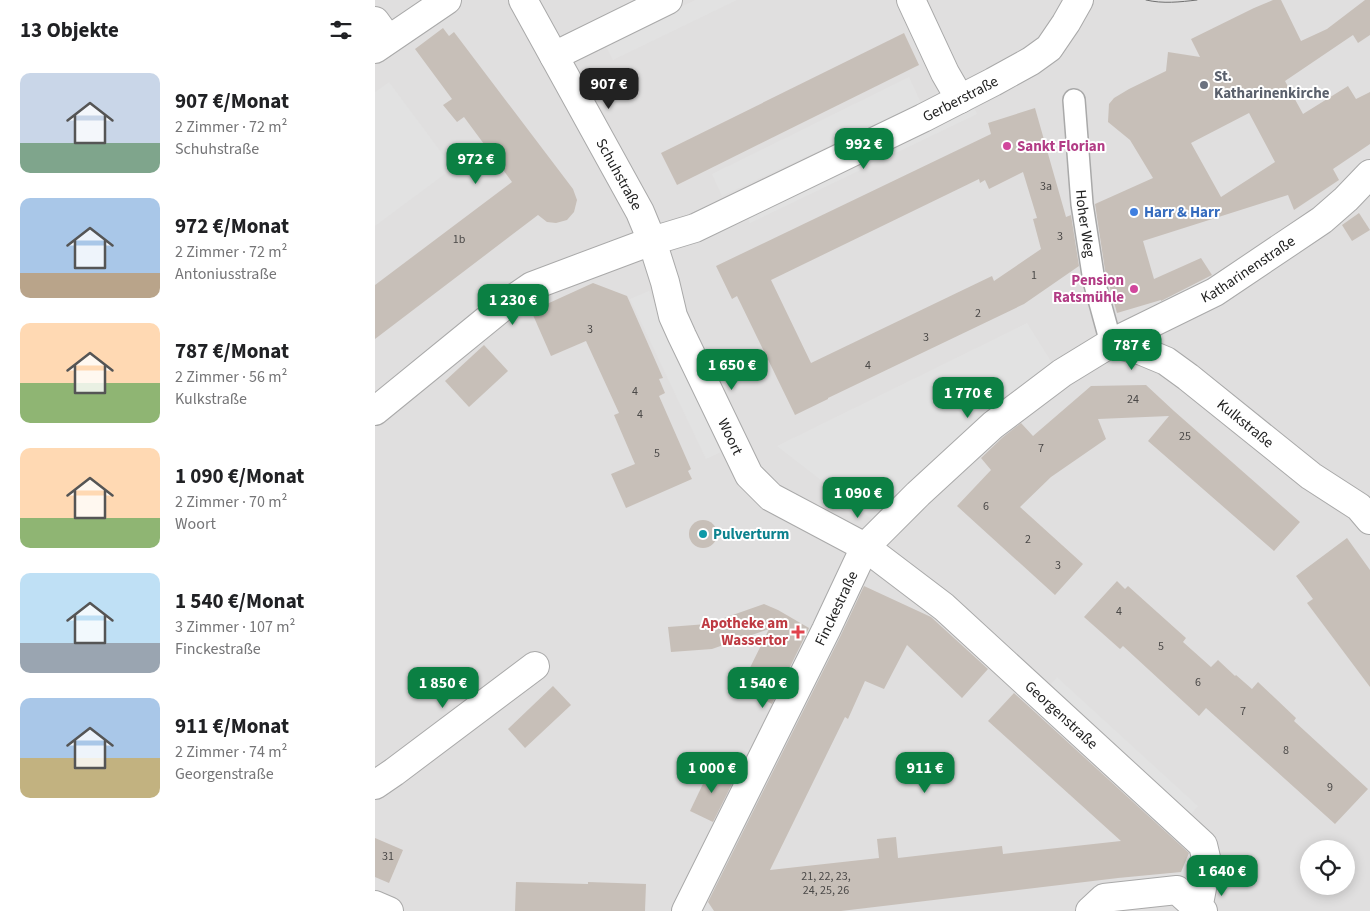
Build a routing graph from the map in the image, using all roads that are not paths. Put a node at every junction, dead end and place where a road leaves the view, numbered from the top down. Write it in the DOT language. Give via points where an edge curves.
graph roads {
  1 [pos="447,0"];
  2 [pos="523,0"];
  3 [pos="668,0"];
  4 [pos="911,0"];
  5 [pos="1079,0"];
  6 [pos="379,37"];
  7 [pos="554,56"];
  8 [pos="959,99"];
  9 [pos="1074,100"];
  10 [pos="1370,174"];
  11 [pos="653,241"];
  12 [pos="1111,343"];
  13 [pos="375,411"];
  14 [pos="1370,520"];
  15 [pos="865,547"];
  16 [pos="535,666"];
  17 [pos="375,785"];
  18 [pos="375,905"];
  19 [pos="1199,910"];
  20 [pos="389,911"];
  21 [pos="687,911"];
  22 [pos="1090,911"];
  1 -- 6 [label="street"];
  2 -- 7 [label="street, Schuhstraße"];
  3 -- 7 [label="street"];
  4 -- 8 [label="street"];
  5 -- 8 [label="street, Gerberstraße" via="1067,23 1044,52"];
  7 -- 11 [label="street, Schuhstraße" via="626,184"];
  8 -- 11 [label="street, Gerberstraße" via="708,222"];
  9 -- 12 [label="street, Hoher Weg" via="1082,204 1094,281"];
  10 -- 12 [label="street, Katharinenstraße" via="1322,220 1215,292"];
  11 -- 13 [label="street, Gerberstraße" via="532,286"];
  11 -- 15 [label="street, Woort" via="681,336 749,475 771,497"];
  12 -- 14 [label="street, Kulkstraße" via="1166,361 1311,476 1359,507"];
  12 -- 15 [label="street, Katharinenstraße" via="1062,373 993,425"];
  15 -- 19 [label="street, Georgenstraße" via="944,607 1203,845 1207,862"];
  15 -- 21 [label="street, Finckestraße"];
  16 -- 17 [label="street"];
  18 -- 20 [label="street"];
  19 -- 22 [label="street" via="1177,890 1104,898"];
}
